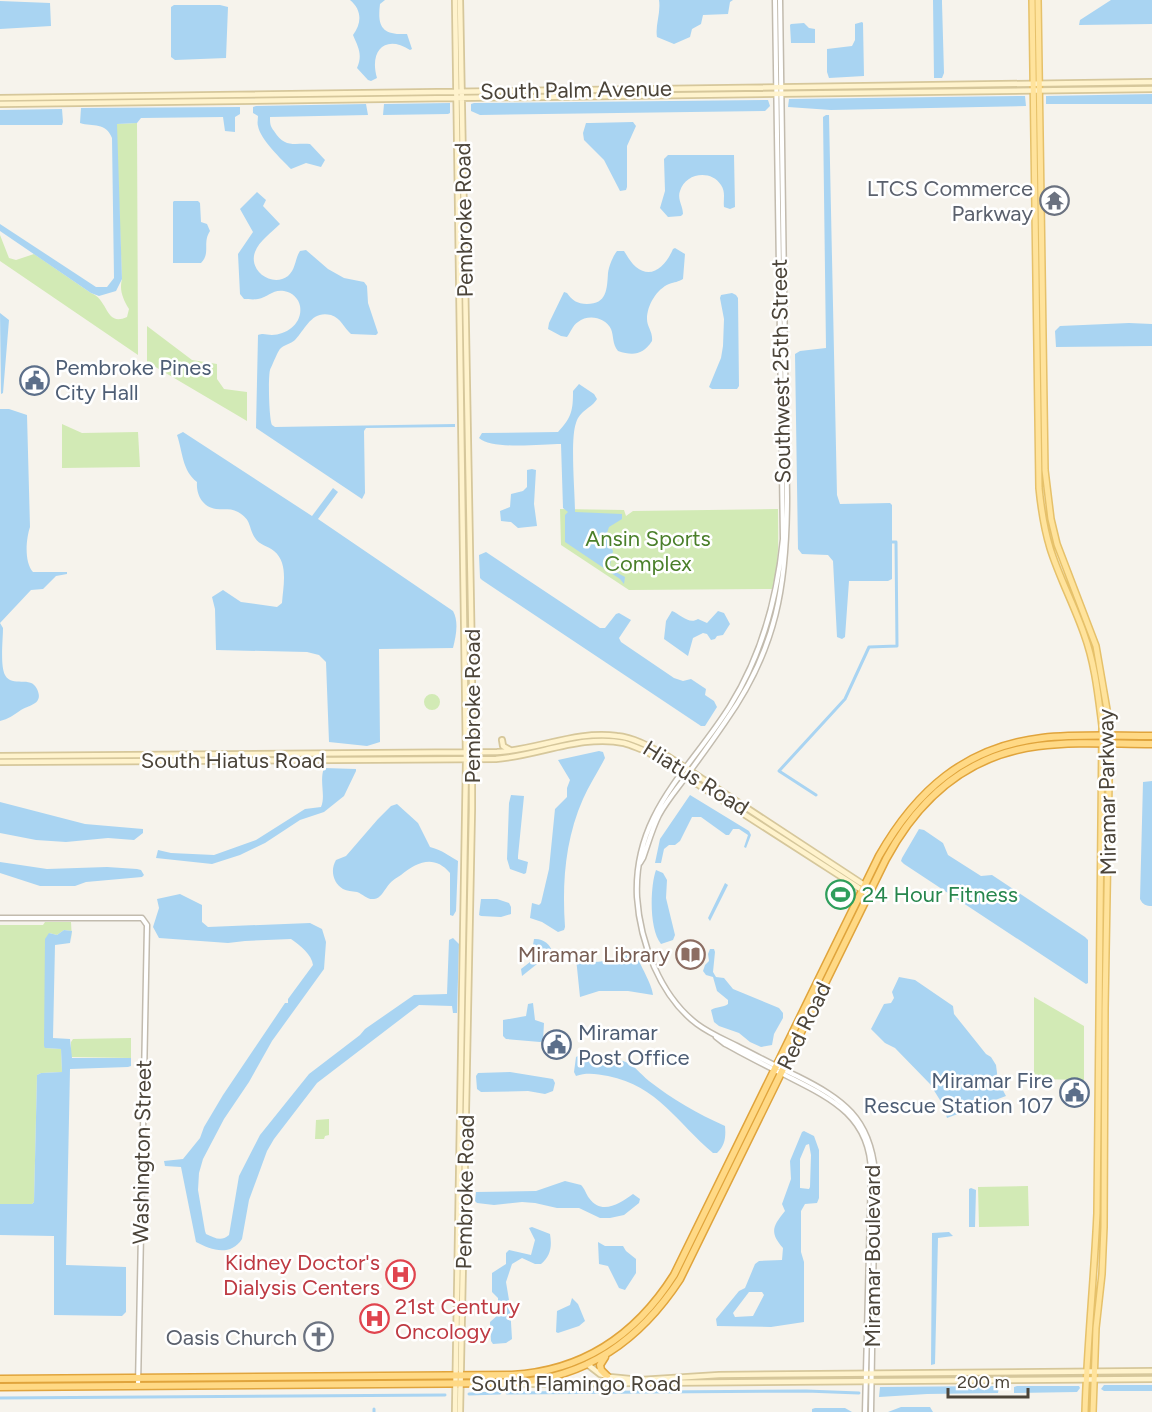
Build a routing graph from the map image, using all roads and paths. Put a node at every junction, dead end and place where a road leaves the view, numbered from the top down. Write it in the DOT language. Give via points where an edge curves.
graph roads {
  1 [pos="454,0"];
  2 [pos="460,0"];
  3 [pos="777,0"];
  4 [pos="1038,0"];
  5 [pos="1032,2"];
  6 [pos="1035,14"];
  7 [pos="1152,82"];
  8 [pos="1036,88"];
  9 [pos="1152,89"];
  10 [pos="459,91"];
  11 [pos="779,91"];
  12 [pos="0,98"];
  13 [pos="456,99"];
  14 [pos="463,99"];
  15 [pos="0,105"];
  16 [pos="464,573"];
  17 [pos="470,573"];
  18 [pos="759,650"];
  19 [pos="765,650"];
  20 [pos="465,662"];
  21 [pos="472,662"];
  22 [pos="1100,663"];
  23 [pos="1093,665"];
  24 [pos="1102,736"];
  25 [pos="1110,736"];
  26 [pos="1152,736"];
  27 [pos="502,740"];
  28 [pos="589,740"];
  29 [pos="1102,744"];
  30 [pos="1110,744"];
  31 [pos="1152,744"];
  32 [pos="512,751"];
  33 [pos="469,752"];
  34 [pos="0,756"];
  35 [pos="469,760"];
  36 [pos="0,762"];
  37 [pos="968,766"];
  38 [pos="688,769"];
  39 [pos="683,775"];
  40 [pos="867,890"];
  41 [pos="0,918"];
  42 [pos="779,1070"];
  43 [pos="609,1352"];
  44 [pos="579,1360"];
  45 [pos="588,1364"];
  46 [pos="1152,1371"];
  47 [pos="1086,1372"];
  48 [pos="1096,1372"];
  49 [pos="869,1374"];
  50 [pos="512,1375"];
  51 [pos="607,1376"];
  52 [pos="138,1378"];
  53 [pos="0,1379"];
  54 [pos="1086,1379"];
  55 [pos="1095,1379"];
  56 [pos="1152,1379"];
  57 [pos="458,1380"];
  58 [pos="869,1382"];
  59 [pos="503,1383"];
  60 [pos="138,1386"];
  61 [pos="0,1387"];
  62 [pos="455,1412"];
  63 [pos="460,1412"];
  64 [pos="866,1412"];
  65 [pos="871,1412"];
  66 [pos="1085,1412"];
  67 [pos="1094,1412"];
  1 -- 10 [label="main road, Pembroke Road"];
  2 -- 10 [label="main road, Pembroke Road"];
  3 -- 11 [label="street"];
  4 -- 6 [label="main road, Miramar Parkway"];
  5 -- 6 [label="main road"];
  6 -- 8 [label="main road, Miramar Parkway"];
  6 -- 8 [label="main road, Miramar Parkway"];
  7 -- 8 [label="main road, South Palm Avenue"];
  8 -- 9 [label="main road, South Palm Avenue"];
  8 -- 11 [label="main road, South Palm Avenue"];
  8 -- 22 [label="main road, Miramar Parkway" via="1045,470 1057,544 1090,626"];
  8 -- 23 [label="main road, Miramar Parkway" via="1039,488 1050,548"];
  10 -- 11 [label="main road, South Palm Avenue"];
  10 -- 12 [label="main road, South Palm Avenue"];
  10 -- 13 [label="main road, Pembroke Road"];
  10 -- 14 [label="main road, Pembroke Road"];
  11 -- 14 [label="main road, South Palm Avenue"];
  11 -- 18 [label="street, Southwest 25th Street" via="783,539 777,587"];
  11 -- 19 [label="street, Southwest 25th Street" via="787,538 783,586"];
  13 -- 14 [label="main road, South Palm Avenue"];
  13 -- 15 [label="main road, South Palm Avenue"];
  13 -- 16 [label="main road, Pembroke Road"];
  14 -- 17 [label="main road, Pembroke Road"];
  16 -- 17 [label="main road"];
  16 -- 20 [label="main road, Pembroke Road"];
  17 -- 21 [label="main road, Pembroke Road"];
  18 -- 38 [label="street, Miramar Boulevard" via="730,706"];
  19 -- 38 [label="street, Miramar Boulevard" via="734,709"];
  20 -- 21 [label="main road"];
  20 -- 33 [label="main road, Pembroke Road"];
  21 -- 33 [label="main road, Pembroke Road"];
  22 -- 23 [label="main road"];
  22 -- 25 [label="main road, Miramar Parkway"];
  23 -- 24 [label="main road, Miramar Parkway"];
  24 -- 25 [label="highway, Red Road"];
  24 -- 29 [label="main road, Miramar Parkway"];
  24 -- 37 [label="highway, Red Road" via="1044,738 1005,746"];
  25 -- 26 [label="highway, Red Road"];
  25 -- 30 [label="main road, Miramar Parkway"];
  27 -- 32 [label="main road" via="503,746"];
  28 -- 32 [label="main road, Hiatus Road"];
  28 -- 35 [label="main road, Hiatus Road" via="510,758"];
  28 -- 38 [label="main road, Hiatus Road" via="606,735 629,738"];
  28 -- 39 [label="main road, Hiatus Road" via="626,744 646,751"];
  29 -- 30 [label="highway, Red Road"];
  29 -- 37 [label="highway, Red Road" via="1025,748"];
  29 -- 47 [label="main road, Miramar Parkway" via="1097,1213"];
  30 -- 31 [label="highway, Red Road"];
  30 -- 48 [label="main road, Miramar Parkway" via="1104,1227"];
  32 -- 33 [label="main road, Hiatus Road"];
  33 -- 34 [label="main road, South Hiatus Road"];
  33 -- 35 [label="main road, Pembroke Road"];
  35 -- 36 [label="main road, South Hiatus Road"];
  35 -- 57 [label="main road, Pembroke Road"];
  37 -- 40 [label="highway, Red Road" via="943,783 900,833"];
  37 -- 40 [label="highway, Red Road" via="946,775 905,815"];
  38 -- 39 [label="street, Miramar Boulevard"];
  38 -- 40 [label="main road, Hiatus Road"];
  39 -- 40 [label="main road, Hiatus Road"];
  39 -- 42 [label="street, Miramar Boulevard" via="650,823 639,856 639,915 649,955 679,1006 697,1024"];
  40 -- 42 [label="highway, Red Road"];
  41 -- 52 [label="street, Washington Street" via="142,918 147,925"];
  42 -- 43 [label="highway, Red Road" via="680,1279 649,1320"];
  42 -- 44 [label="highway, Red Road" via="662,1294 624,1334"];
  42 -- 49 [label="street, Miramar Boulevard" via="840,1105 860,1129 867,1147 871,1172"];
  43 -- 45 [label="highway, Red Road"];
  43 -- 51 [label="highway" via="600,1365"];
  44 -- 45 [label="main road, South Flamingo Road"];
  44 -- 50 [label="highway, Red Road"];
  45 -- 51 [label="main road, South Flamingo Road"];
  45 -- 59 [label="highway, Red Road" via="544,1379"];
  46 -- 48 [label="main road, South Flamingo Road"];
  47 -- 48 [label="main road, South Flamingo Road"];
  47 -- 49 [label="main road, South Flamingo Road"];
  47 -- 54 [label="main road, Miramar Parkway"];
  48 -- 55 [label="main road, Miramar Parkway"];
  49 -- 51 [label="main road, South Flamingo Road" via="719,1375 654,1380"];
  49 -- 58 [label="street, Miramar Boulevard"];
  50 -- 57 [label="highway, South Flamingo Road"];
  52 -- 53 [label="highway, South Flamingo Road"];
  52 -- 57 [label="highway, South Flamingo Road"];
  52 -- 60 [label="street, Washington Street"];
  54 -- 55 [label="main road, South Flamingo Road"];
  54 -- 58 [label="main road, South Flamingo Road"];
  54 -- 66 [label="main road, Miramar Parkway"];
  55 -- 56 [label="main road, South Flamingo Road"];
  55 -- 67 [label="main road, Miramar Parkway"];
  57 -- 59 [label="highway, South Flamingo Road"];
  57 -- 60 [label="highway, South Flamingo Road"];
  57 -- 62 [label="main road, Pembroke Road"];
  57 -- 63 [label="main road, Pembroke Road"];
  58 -- 59 [label="main road, South Flamingo Road"];
  58 -- 64 [label="street"];
  58 -- 65 [label="street"];
  60 -- 61 [label="highway, South Flamingo Road"];
}
